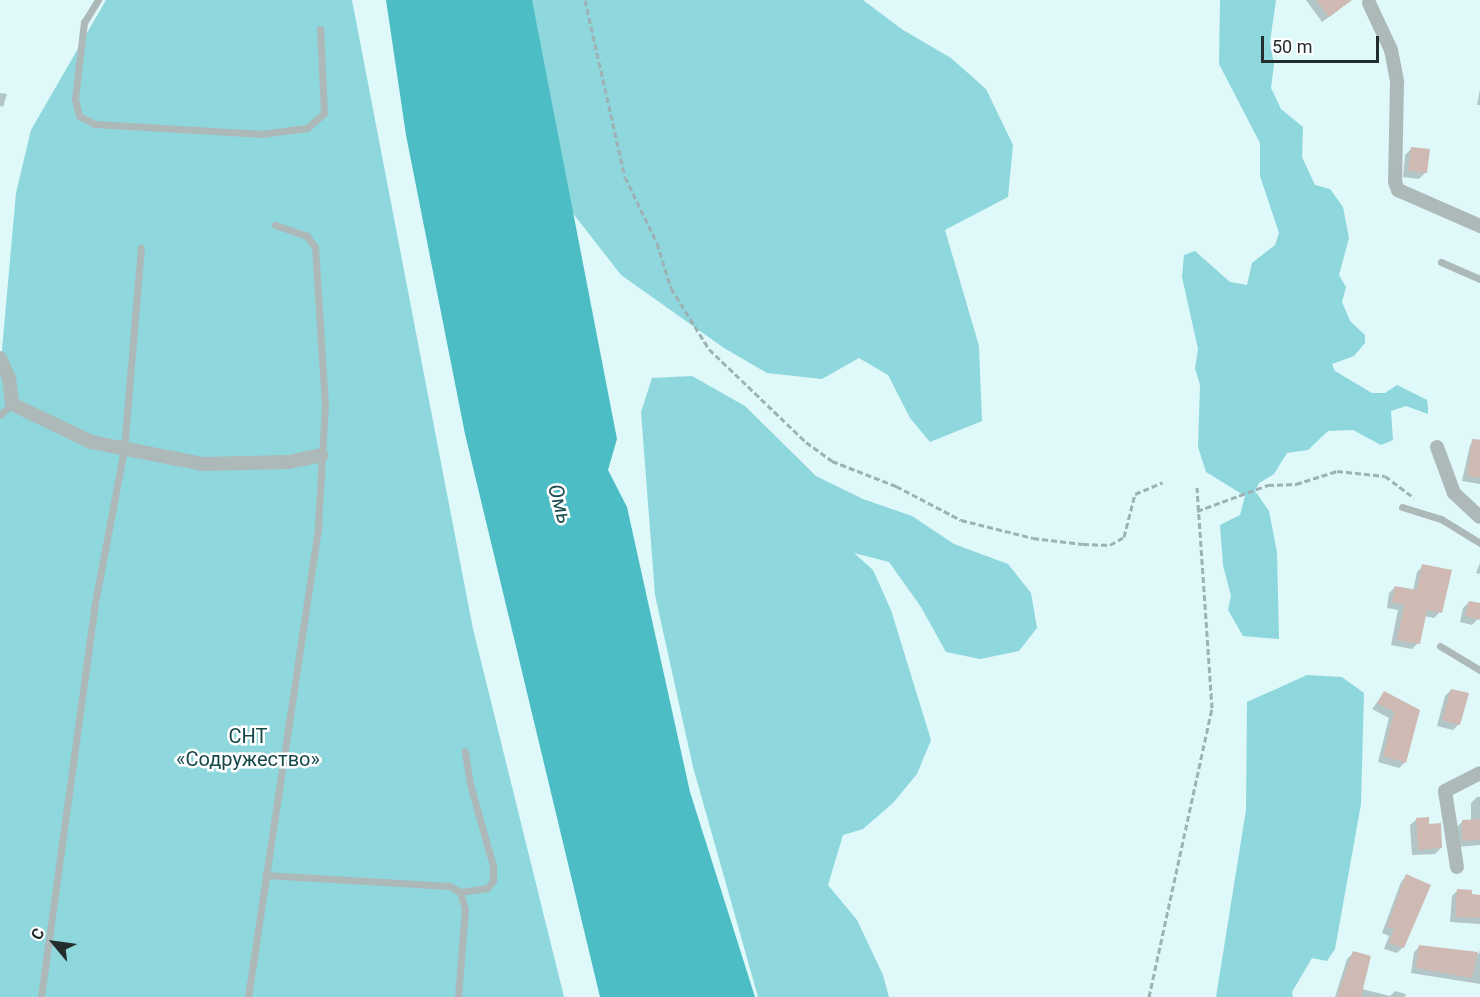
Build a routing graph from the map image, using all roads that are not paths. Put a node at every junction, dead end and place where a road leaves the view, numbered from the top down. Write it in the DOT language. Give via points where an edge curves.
graph roads {
  1 [pos="98,0"];
  2 [pos="1369,3"];
  3 [pos="320,29"];
  4 [pos="275,225"];
  5 [pos="1480,226"];
  6 [pos="141,248"];
  7 [pos="1441,262"];
  8 [pos="1480,279"];
  9 [pos="0,358"];
  10 [pos="12,404"];
  11 [pos="0,415"];
  12 [pos="1437,447"];
  13 [pos="124,449"];
  14 [pos="321,455"];
  15 [pos="1402,507"];
  16 [pos="1480,517"];
  17 [pos="1480,543"];
  18 [pos="1440,646"];
  19 [pos="1480,670"];
  20 [pos="465,751"];
  21 [pos="1480,773"];
  22 [pos="1457,867"];
  23 [pos="266,875"];
  24 [pos="460,892"];
  25 [pos="41,997"];
  26 [pos="248,997"];
  27 [pos="458,997"];
  1 -- 3 [label="lane" via="84,22 75,99 79,116 95,124 261,134 307,128 324,113"];
  2 -- 5 [label="street" via="1391,50 1397,82 1398,190"];
  4 -- 14 [label="lane" via="307,236 315,246 326,406"];
  6 -- 13 [label="lane"];
  7 -- 8 [label="lane"];
  9 -- 10 [label="street" via="9,378"];
  10 -- 11 [label="lane"];
  10 -- 13 [label="street" via="91,442"];
  12 -- 16 [label="street" via="1454,493"];
  13 -- 14 [label="street" via="202,464 289,462"];
  13 -- 25 [label="lane" via="94,608"];
  14 -- 23 [label="lane" via="318,526"];
  15 -- 17 [label="lane" via="1426,512"];
  18 -- 19 [label="lane"];
  20 -- 24 [label="lane" via="493,866 493,881 487,888"];
  21 -- 22 [label="street" via="1444,791"];
  23 -- 24 [label="lane" via="450,886"];
  23 -- 26 [label="lane"];
  24 -- 27 [label="lane" via="465,909"];
}
